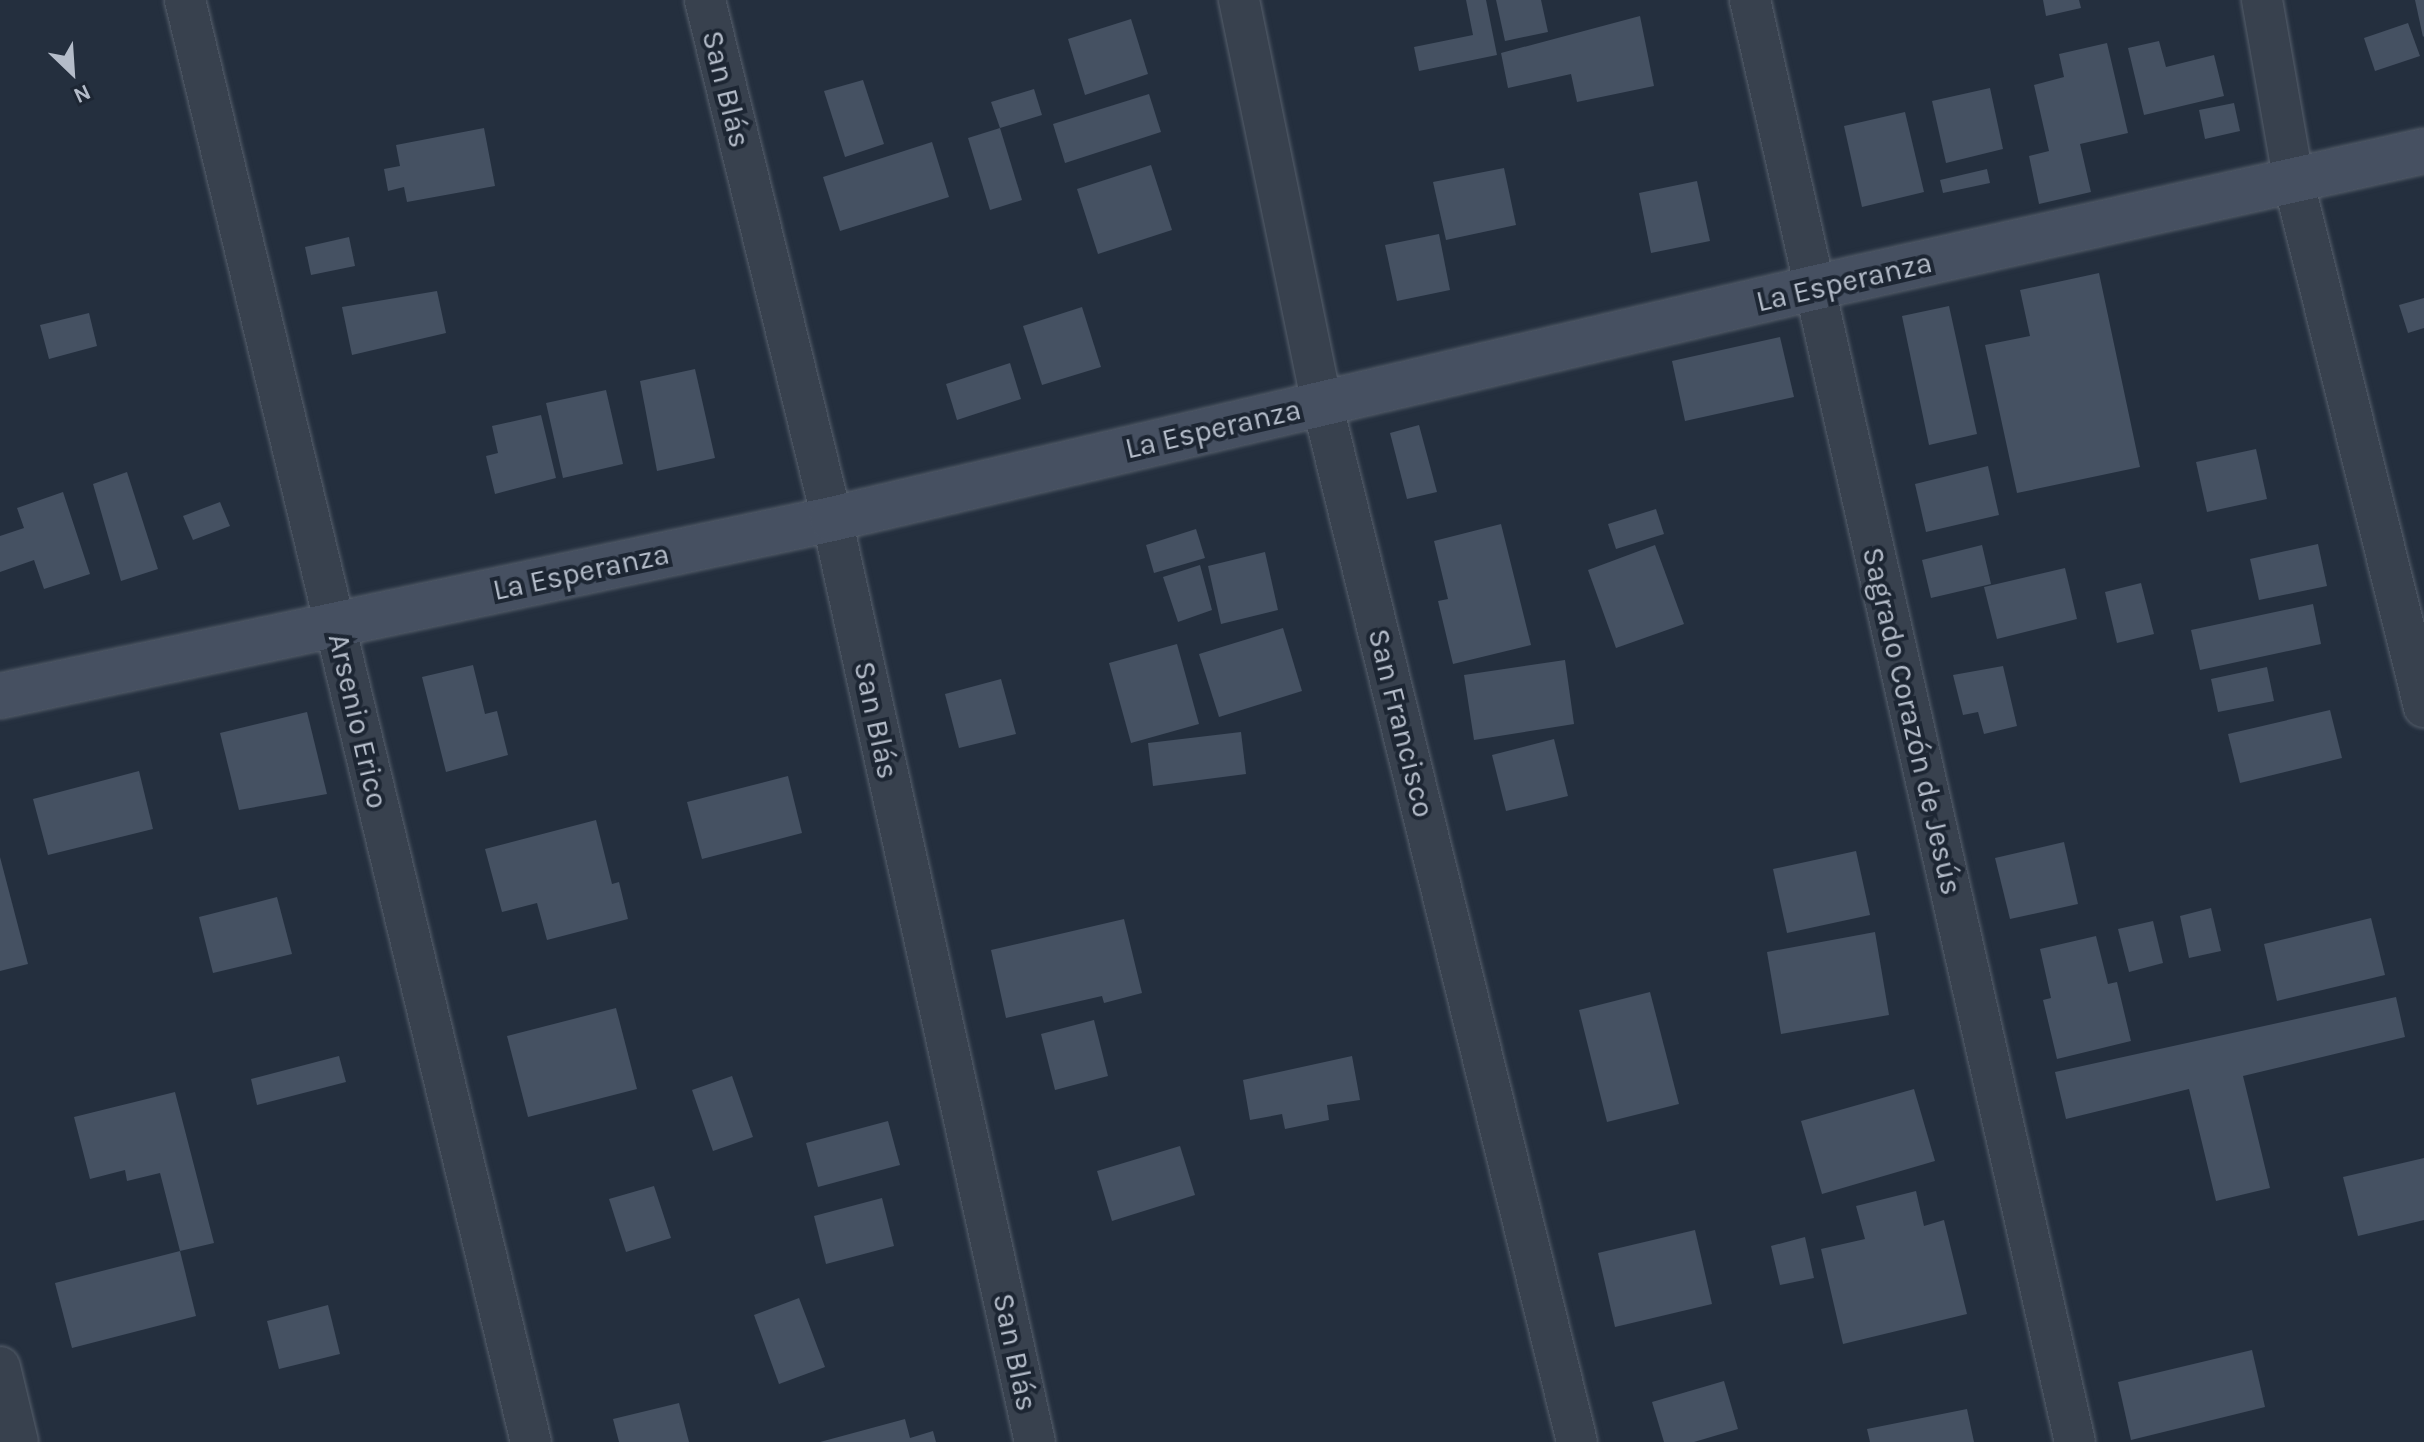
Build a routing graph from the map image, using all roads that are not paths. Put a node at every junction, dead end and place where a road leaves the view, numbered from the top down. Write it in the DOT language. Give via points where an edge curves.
graph roads {
  1 [pos="185,0"];
  2 [pos="705,0"];
  3 [pos="1239,0"];
  4 [pos="1750,0"];
  5 [pos="2262,0"];
  6 [pos="2424,151"];
  7 [pos="2294,183"];
  8 [pos="1813,288"];
  9 [pos="1322,403"];
  10 [pos="832,519"];
  11 [pos="335,625"];
  12 [pos="0,696"];
  13 [pos="2424,707"];
  14 [pos="0,1367"];
  15 [pos="18,1442"];
  16 [pos="531,1442"];
  17 [pos="1035,1442"];
  18 [pos="1577,1442"];
  19 [pos="2075,1442"];
  1 -- 11 [label="street, Arsenio Erico"];
  2 -- 10 [label="street, San Blás"];
  3 -- 9 [label="street, San Francisco"];
  4 -- 8 [label="street, Sagrado Corazón de Jesús"];
  5 -- 7 [label="street"];
  6 -- 7 [label="street, La Esperanza"];
  7 -- 8 [label="street, La Esperanza"];
  7 -- 13 [label="street"];
  8 -- 9 [label="street, La Esperanza"];
  8 -- 19 [label="street, Sagrado Corazón de Jesús"];
  9 -- 10 [label="street, La Esperanza"];
  9 -- 18 [label="street, San Francisco"];
  10 -- 11 [label="street, La Esperanza"];
  10 -- 17 [label="street, San Blás"];
  11 -- 12 [label="street, La Esperanza"];
  11 -- 16 [label="street, Arsenio Erico"];
  14 -- 15 [label="street"];
}
